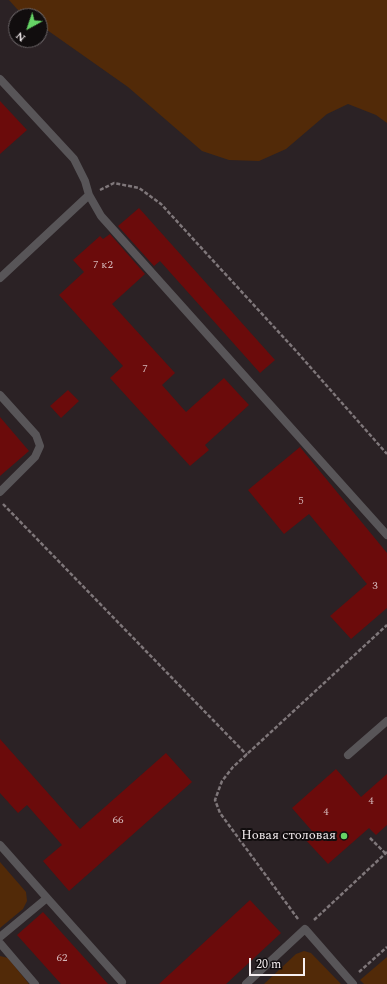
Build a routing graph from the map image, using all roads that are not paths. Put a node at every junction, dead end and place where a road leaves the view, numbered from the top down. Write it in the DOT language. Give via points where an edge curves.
graph roads {
  1 [pos="0,79"];
  2 [pos="89,195"];
  3 [pos="0,278"];
  4 [pos="0,394"];
  5 [pos="0,492"];
  6 [pos="387,535"];
  7 [pos="387,721"];
  8 [pos="348,755"];
  9 [pos="0,845"];
  10 [pos="47,898"];
  11 [pos="0,937"];
  12 [pos="0,943"];
  13 [pos="122,982"];
  14 [pos="351,982"];
  15 [pos="35,984"];
  16 [pos="246,984"];
  1 -- 2 [label="lane" via="74,159"];
  2 -- 3 [label="lane"];
  2 -- 6 [label="lane" via="101,216"];
  4 -- 5 [label="lane" via="36,434 40,446 35,457"];
  7 -- 8 [label="lane"];
  9 -- 10 [label="lane"];
  10 -- 11 [label="lane"];
  10 -- 13 [label="lane"];
  12 -- 15 [label="lane"];
  14 -- 16 [label="lane" via="305,929"];
}
